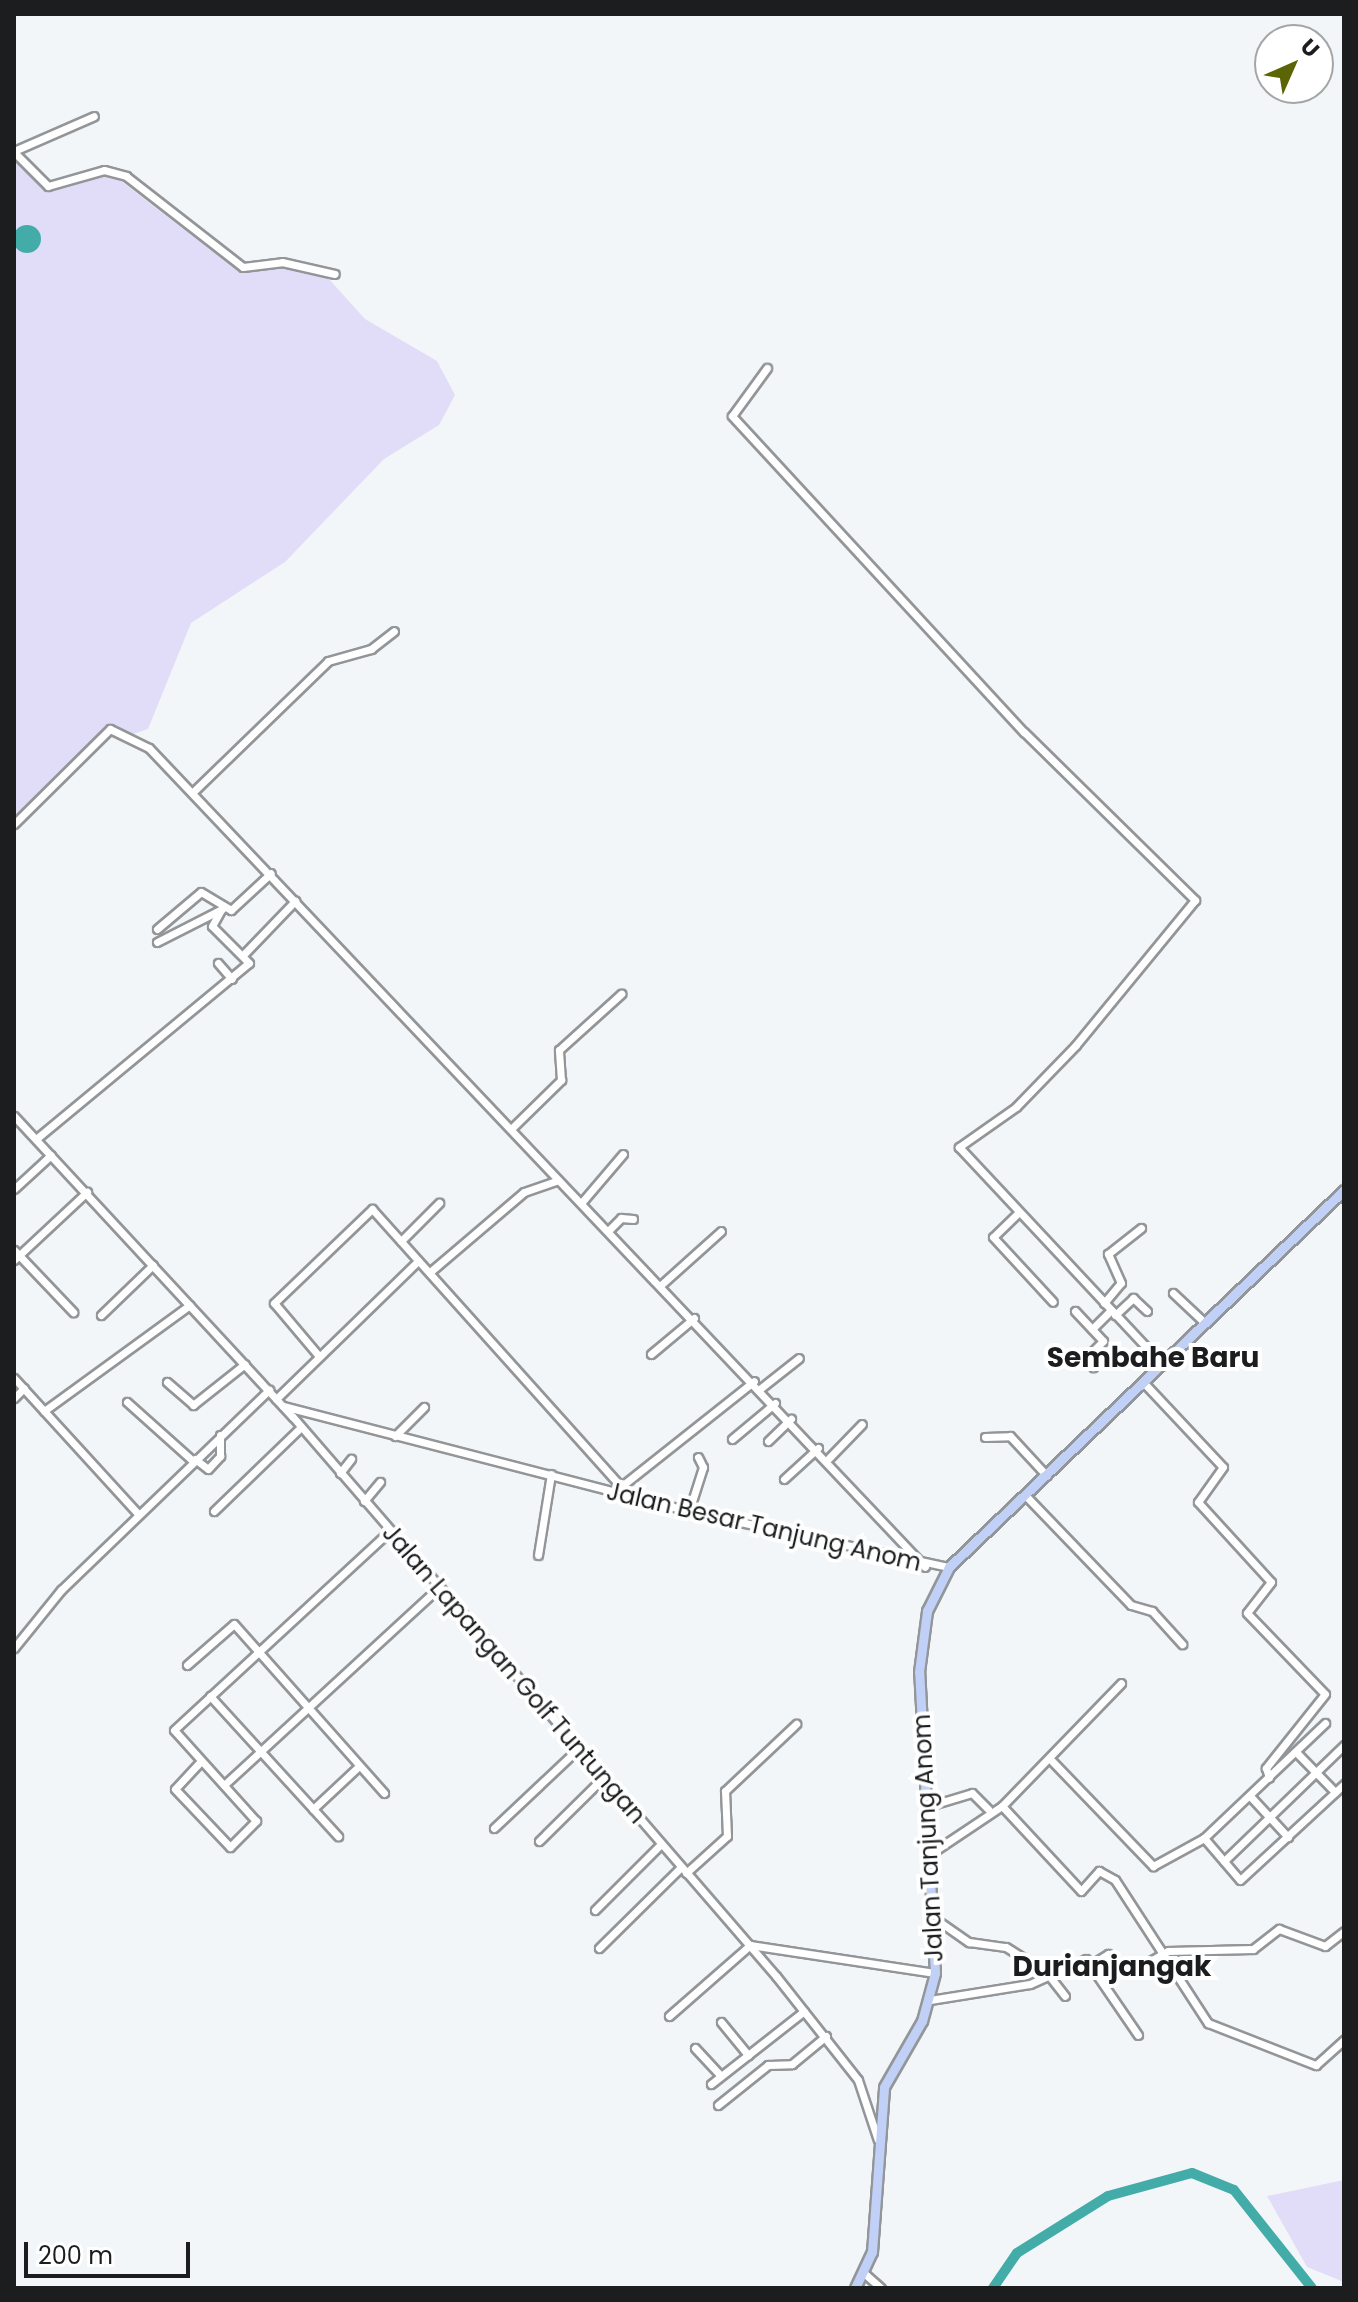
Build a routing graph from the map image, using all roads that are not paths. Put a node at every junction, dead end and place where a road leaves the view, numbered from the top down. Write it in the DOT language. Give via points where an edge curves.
graph roads {
  1 [pos="94,116"];
  2 [pos="14,151"];
  3 [pos="335,274"];
  4 [pos="767,368"];
  5 [pos="394,631"];
  6 [pos="193,792"];
  7 [pos="14,824"];
  8 [pos="271,873"];
  9 [pos="295,901"];
  10 [pos="222,909"];
  11 [pos="157,929"];
  12 [pos="157,942"];
  13 [pos="244,954"];
  14 [pos="218,963"];
  15 [pos="232,979"];
  16 [pos="621,994"];
  17 [pos="14,1116"];
  18 [pos="512,1128"];
  19 [pos="36,1139"];
  20 [pos="623,1154"];
  21 [pos="51,1155"];
  22 [pos="560,1181"];
  23 [pos="14,1189"];
  24 [pos="1344,1190"];
  25 [pos="87,1192"];
  26 [pos="582,1202"];
  27 [pos="439,1203"];
  28 [pos="1017,1214"];
  29 [pos="633,1219"];
  30 [pos="1141,1228"];
  31 [pos="609,1230"];
  32 [pos="721,1231"];
  33 [pos="401,1241"];
  34 [pos="16,1255"];
  35 [pos="418,1261"];
  36 [pos="153,1265"];
  37 [pos="430,1272"];
  38 [pos="662,1284"];
  39 [pos="1173,1293"];
  40 [pos="1053,1302"];
  41 [pos="1104,1303"];
  42 [pos="190,1305"];
  43 [pos="1075,1311"];
  44 [pos="1147,1311"];
  45 [pos="73,1312"];
  46 [pos="1113,1312"];
  47 [pos="101,1315"];
  48 [pos="694,1318"];
  49 [pos="1205,1323"];
  50 [pos="1092,1329"];
  51 [pos="651,1354"];
  52 [pos="318,1355"];
  53 [pos="799,1358"];
  54 [pos="245,1364"];
  55 [pos="1163,1365"];
  56 [pos="1093,1367"];
  57 [pos="14,1378"];
  58 [pos="754,1381"];
  59 [pos="167,1382"];
  60 [pos="1144,1383"];
  61 [pos="24,1388"];
  62 [pos="761,1388"];
  63 [pos="269,1390"];
  64 [pos="14,1398"];
  65 [pos="276,1399"];
  66 [pos="127,1402"];
  67 [pos="775,1403"];
  68 [pos="283,1406"];
  69 [pos="424,1407"];
  70 [pos="44,1411"];
  71 [pos="791,1419"];
  72 [pos="862,1424"];
  73 [pos="301,1427"];
  74 [pos="220,1435"];
  75 [pos="395,1436"];
  76 [pos="985,1437"];
  77 [pos="732,1439"];
  78 [pos="768,1441"];
  79 [pos="818,1448"];
  80 [pos="698,1457"];
  81 [pos="829,1458"];
  82 [pos="351,1459"];
  83 [pos="194,1460"];
  84 [pos="340,1473"];
  85 [pos="551,1474"];
  86 [pos="1047,1476"];
  87 [pos="784,1479"];
  88 [pos="380,1482"];
  89 [pos="623,1485"];
  90 [pos="1026,1496"];
  91 [pos="630,1497"];
  92 [pos="364,1501"];
  93 [pos="214,1511"];
  94 [pos="689,1511"];
  95 [pos="138,1514"];
  96 [pos="390,1531"];
  97 [pos="538,1555"];
  98 [pos="925,1567"];
  99 [pos="949,1567"];
  100 [pos="439,1587"];
  101 [pos="1182,1644"];
  102 [pos="14,1646"];
  103 [pos="257,1652"];
  104 [pos="187,1665"];
  105 [pos="1121,1683"];
  106 [pos="210,1696"];
  107 [pos="308,1707"];
  108 [pos="1325,1723"];
  109 [pos="796,1724"];
  110 [pos="1344,1745"];
  111 [pos="579,1748"];
  112 [pos="261,1751"];
  113 [pos="1296,1752"];
  114 [pos="201,1761"];
  115 [pos="1052,1761"];
  116 [pos="359,1766"];
  117 [pos="1316,1774"];
  118 [pos="604,1777"];
  119 [pos="1269,1778"];
  120 [pos="1344,1784"];
  121 [pos="224,1785"];
  122 [pos="1335,1792"];
  123 [pos="384,1793"];
  124 [pos="1250,1796"];
  125 [pos="929,1806"];
  126 [pos="1002,1806"];
  127 [pos="313,1809"];
  128 [pos="988,1809"];
  129 [pos="1270,1817"];
  130 [pos="494,1828"];
  131 [pos="338,1836"];
  132 [pos="1288,1837"];
  133 [pos="1204,1838"];
  134 [pos="539,1841"];
  135 [pos="661,1844"];
  136 [pos="933,1852"];
  137 [pos="1224,1861"];
  138 [pos="684,1870"];
  139 [pos="595,1910"];
  140 [pos="937,1920"];
  141 [pos="1344,1931"];
  142 [pos="750,1945"];
  143 [pos="599,1948"];
  144 [pos="1168,1951"];
  145 [pos="1092,1964"];
  146 [pos="935,1973"];
  147 [pos="1047,1973"];
  148 [pos="1065,1996"];
  149 [pos="930,2000"];
  150 [pos="804,2011"];
  151 [pos="669,2016"];
  152 [pos="721,2022"];
  153 [pos="1138,2035"];
  154 [pos="826,2036"];
  155 [pos="1344,2040"];
  156 [pos="695,2048"];
  157 [pos="748,2055"];
  158 [pos="721,2076"];
  159 [pos="711,2084"];
  160 [pos="718,2105"];
  161 [pos="880,2151"];
  162 [pos="865,2274"];
  163 [pos="855,2288"];
  164 [pos="881,2288"];
  1 -- 2 [label="street"];
  2 -- 3 [label="street" via="48,186 104,170 126,176 243,267 282,262"];
  4 -- 28 [label="street" via="732,416 1013,721 1195,900 1076,1045 1016,1107 959,1147"];
  5 -- 6 [label="street" via="371,649 328,661"];
  6 -- 7 [label="street" via="149,748 114,727"];
  6 -- 8 [label="street"];
  8 -- 9 [label="street"];
  8 -- 10 [label="street" via="236,907"];
  9 -- 13 [label="street"];
  9 -- 18 [label="street"];
  10 -- 11 [label="street" via="201,892"];
  10 -- 12 [label="street" via="201,914"];
  10 -- 13 [label="street" via="212,926"];
  13 -- 15 [label="street" via="249,963"];
  14 -- 15 [label="street"];
  15 -- 19 [label="street"];
  16 -- 18 [label="street" via="559,1050 561,1080"];
  17 -- 19 [label="street, Jalan Lapangan Golf Tuntungan"];
  18 -- 22 [label="street"];
  19 -- 21 [label="street, Jalan Lapangan Golf Tuntungan"];
  20 -- 26 [label="street"];
  21 -- 23 [label="street"];
  21 -- 25 [label="street, Jalan Lapangan Golf Tuntungan"];
  22 -- 26 [label="street"];
  22 -- 37 [label="street" via="524,1192"];
  24 -- 49 [label="main road, Jalan Besar Tanjung Anom"];
  25 -- 34 [label="street"];
  25 -- 36 [label="street, Jalan Lapangan Golf Tuntungan"];
  26 -- 31 [label="street"];
  27 -- 33 [label="street"];
  28 -- 40 [label="street" via="993,1236"];
  28 -- 41 [label="street"];
  29 -- 31 [label="street" via="621,1218"];
  30 -- 41 [label="street" via="1108,1254 1121,1283"];
  31 -- 38 [label="street"];
  32 -- 38 [label="street"];
  33 -- 35 [label="street"];
  33 -- 52 [label="street" via="369,1209 274,1303"];
  34 -- 45 [label="street"];
  35 -- 37 [label="street"];
  35 -- 52 [label="street"];
  36 -- 42 [label="street, Jalan Lapangan Golf Tuntungan"];
  36 -- 47 [label="street"];
  37 -- 89 [label="street"];
  38 -- 48 [label="street"];
  39 -- 49 [label="street"];
  41 -- 46 [label="street"];
  42 -- 54 [label="street, Jalan Lapangan Golf Tuntungan"];
  42 -- 70 [label="street"];
  43 -- 50 [label="street"];
  44 -- 46 [label="street" via="1133,1298"];
  46 -- 50 [label="street"];
  46 -- 55 [label="street"];
  48 -- 51 [label="street"];
  48 -- 58 [label="street"];
  49 -- 55 [label="main road, Jalan Besar Tanjung Anom"];
  50 -- 56 [label="street" via="1103,1341 1087,1357"];
  52 -- 65 [label="street"];
  53 -- 62 [label="street"];
  54 -- 59 [label="street" via="193,1405"];
  54 -- 63 [label="street, Jalan Lapangan Golf Tuntungan"];
  55 -- 60 [label="main road, Jalan Besar Tanjung Anom"];
  57 -- 61 [label="street"];
  58 -- 62 [label="street"];
  58 -- 89 [label="street"];
  60 -- 86 [label="main road, Jalan Besar Tanjung Anom"];
  60 -- 119 [label="street" via="1223,1467 1198,1502 1271,1582 1247,1613 1325,1694 1266,1768"];
  61 -- 64 [label="street"];
  61 -- 70 [label="street"];
  62 -- 67 [label="street"];
  63 -- 65 [label="street, Jalan Lapangan Golf Tuntungan"];
  63 -- 74 [label="street"];
  65 -- 68 [label="street, Jalan Lapangan Golf Tuntungan"];
  66 -- 83 [label="street"];
  67 -- 71 [label="street"];
  67 -- 77 [label="street"];
  68 -- 73 [label="street, Jalan Lapangan Golf Tuntungan"];
  68 -- 75 [label="street, Jalan Besar Tanjung Anom"];
  69 -- 75 [label="street"];
  70 -- 95 [label="street"];
  71 -- 78 [label="street"];
  71 -- 79 [label="street"];
  72 -- 81 [label="street"];
  73 -- 84 [label="street, Jalan Lapangan Golf Tuntungan"];
  73 -- 93 [label="street"];
  74 -- 83 [label="street"];
  74 -- 83 [label="street" via="220,1456 208,1469"];
  75 -- 85 [label="street, Jalan Besar Tanjung Anom"];
  76 -- 86 [label="street" via="996,1442 1010,1436"];
  79 -- 81 [label="street"];
  79 -- 87 [label="street"];
  80 -- 94 [label="street" via="703,1467"];
  81 -- 98 [label="street"];
  82 -- 84 [label="street"];
  83 -- 95 [label="street"];
  84 -- 92 [label="street, Jalan Lapangan Golf Tuntungan"];
  85 -- 91 [label="street, Jalan Besar Tanjung Anom"];
  85 -- 97 [label="street"];
  86 -- 90 [label="main road, Jalan Besar Tanjung Anom"];
  88 -- 92 [label="street"];
  89 -- 91 [label="street"];
  90 -- 99 [label="main road, Jalan Besar Tanjung Anom"];
  90 -- 101 [label="street" via="1131,1605 1152,1611"];
  91 -- 94 [label="street, Jalan Besar Tanjung Anom"];
  92 -- 96 [label="street, Jalan Lapangan Golf Tuntungan"];
  94 -- 98 [label="street, Jalan Besar Tanjung Anom"];
  95 -- 102 [label="street"];
  96 -- 100 [label="street, Jalan Lapangan Golf Tuntungan"];
  96 -- 103 [label="street"];
  98 -- 99 [label="street, Jalan Besar Tanjung Anom"];
  99 -- 125 [label="main road, Jalan Tanjung Anom" via="923,1621 919,1648"];
  100 -- 107 [label="street"];
  100 -- 111 [label="street, Jalan Lapangan Golf Tuntungan"];
  103 -- 104 [label="street" via="231,1624"];
  103 -- 106 [label="street"];
  103 -- 107 [label="street"];
  105 -- 115 [label="street"];
  106 -- 112 [label="street"];
  106 -- 114 [label="street" via="174,1730"];
  107 -- 112 [label="street"];
  107 -- 116 [label="street"];
  108 -- 113 [label="street"];
  109 -- 138 [label="street" via="725,1791 727,1836"];
  110 -- 117 [label="street"];
  111 -- 118 [label="street, Jalan Lapangan Golf Tuntungan"];
  111 -- 130 [label="street"];
  112 -- 121 [label="street"];
  112 -- 127 [label="street"];
  113 -- 117 [label="street"];
  113 -- 119 [label="street"];
  114 -- 121 [label="street"];
  114 -- 121 [label="street" via="174,1789 230,1847 257,1823"];
  115 -- 126 [label="street"];
  115 -- 133 [label="street" via="1151,1866"];
  116 -- 123 [label="street"];
  116 -- 127 [label="street"];
  117 -- 122 [label="street"];
  117 -- 129 [label="street"];
  118 -- 134 [label="street"];
  118 -- 135 [label="street, Jalan Lapangan Golf Tuntungan"];
  119 -- 124 [label="street"];
  120 -- 122 [label="street"];
  122 -- 132 [label="street"];
  124 -- 129 [label="street"];
  124 -- 133 [label="street"];
  125 -- 128 [label="street" via="972,1793"];
  125 -- 136 [label="main road, Jalan Tanjung Anom"];
  126 -- 128 [label="street"];
  126 -- 144 [label="street" via="1081,1891 1099,1871 1107,1873"];
  127 -- 131 [label="street"];
  128 -- 136 [label="street"];
  129 -- 132 [label="street"];
  129 -- 137 [label="street"];
  132 -- 137 [label="street" via="1240,1880"];
  133 -- 137 [label="street"];
  135 -- 138 [label="street, Jalan Lapangan Golf Tuntungan"];
  135 -- 139 [label="street"];
  136 -- 140 [label="main road, Jalan Tanjung Anom"];
  138 -- 142 [label="street, Jalan Lapangan Golf Tuntungan"];
  138 -- 143 [label="street"];
  140 -- 146 [label="main road, Jalan Tanjung Anom"];
  140 -- 147 [label="street" via="969,1942 1006,1947"];
  141 -- 144 [label="street" via="1325,1946 1279,1929 1253,1949"];
  142 -- 146 [label="street"];
  142 -- 150 [label="street, Jalan Lapangan Golf Tuntungan"];
  142 -- 151 [label="street"];
  144 -- 145 [label="street" via="1129,1973 1108,1954"];
  144 -- 155 [label="street" via="1208,2023 1316,2065"];
  145 -- 147 [label="street" via="1084,1959"];
  145 -- 153 [label="street"];
  146 -- 149 [label="main road, Jalan Tanjung Anom"];
  147 -- 148 [label="street"];
  147 -- 149 [label="street" via="1030,1984"];
  149 -- 161 [label="main road, Jalan Tanjung Anom" via="884,2087"];
  150 -- 154 [label="street, Jalan Lapangan Golf Tuntungan"];
  150 -- 157 [label="street"];
  152 -- 157 [label="street"];
  154 -- 160 [label="street" via="792,2064 768,2065"];
  154 -- 161 [label="street, Jalan Lapangan Golf Tuntungan" via="858,2080"];
  156 -- 158 [label="street"];
  157 -- 158 [label="street"];
  158 -- 159 [label="street"];
  161 -- 162 [label="main road, Jalan Lapangan Golf Tuntungan"];
  162 -- 163 [label="main road, Jalan Lapangan Golf Tuntungan"];
  162 -- 164 [label="street"];
}
